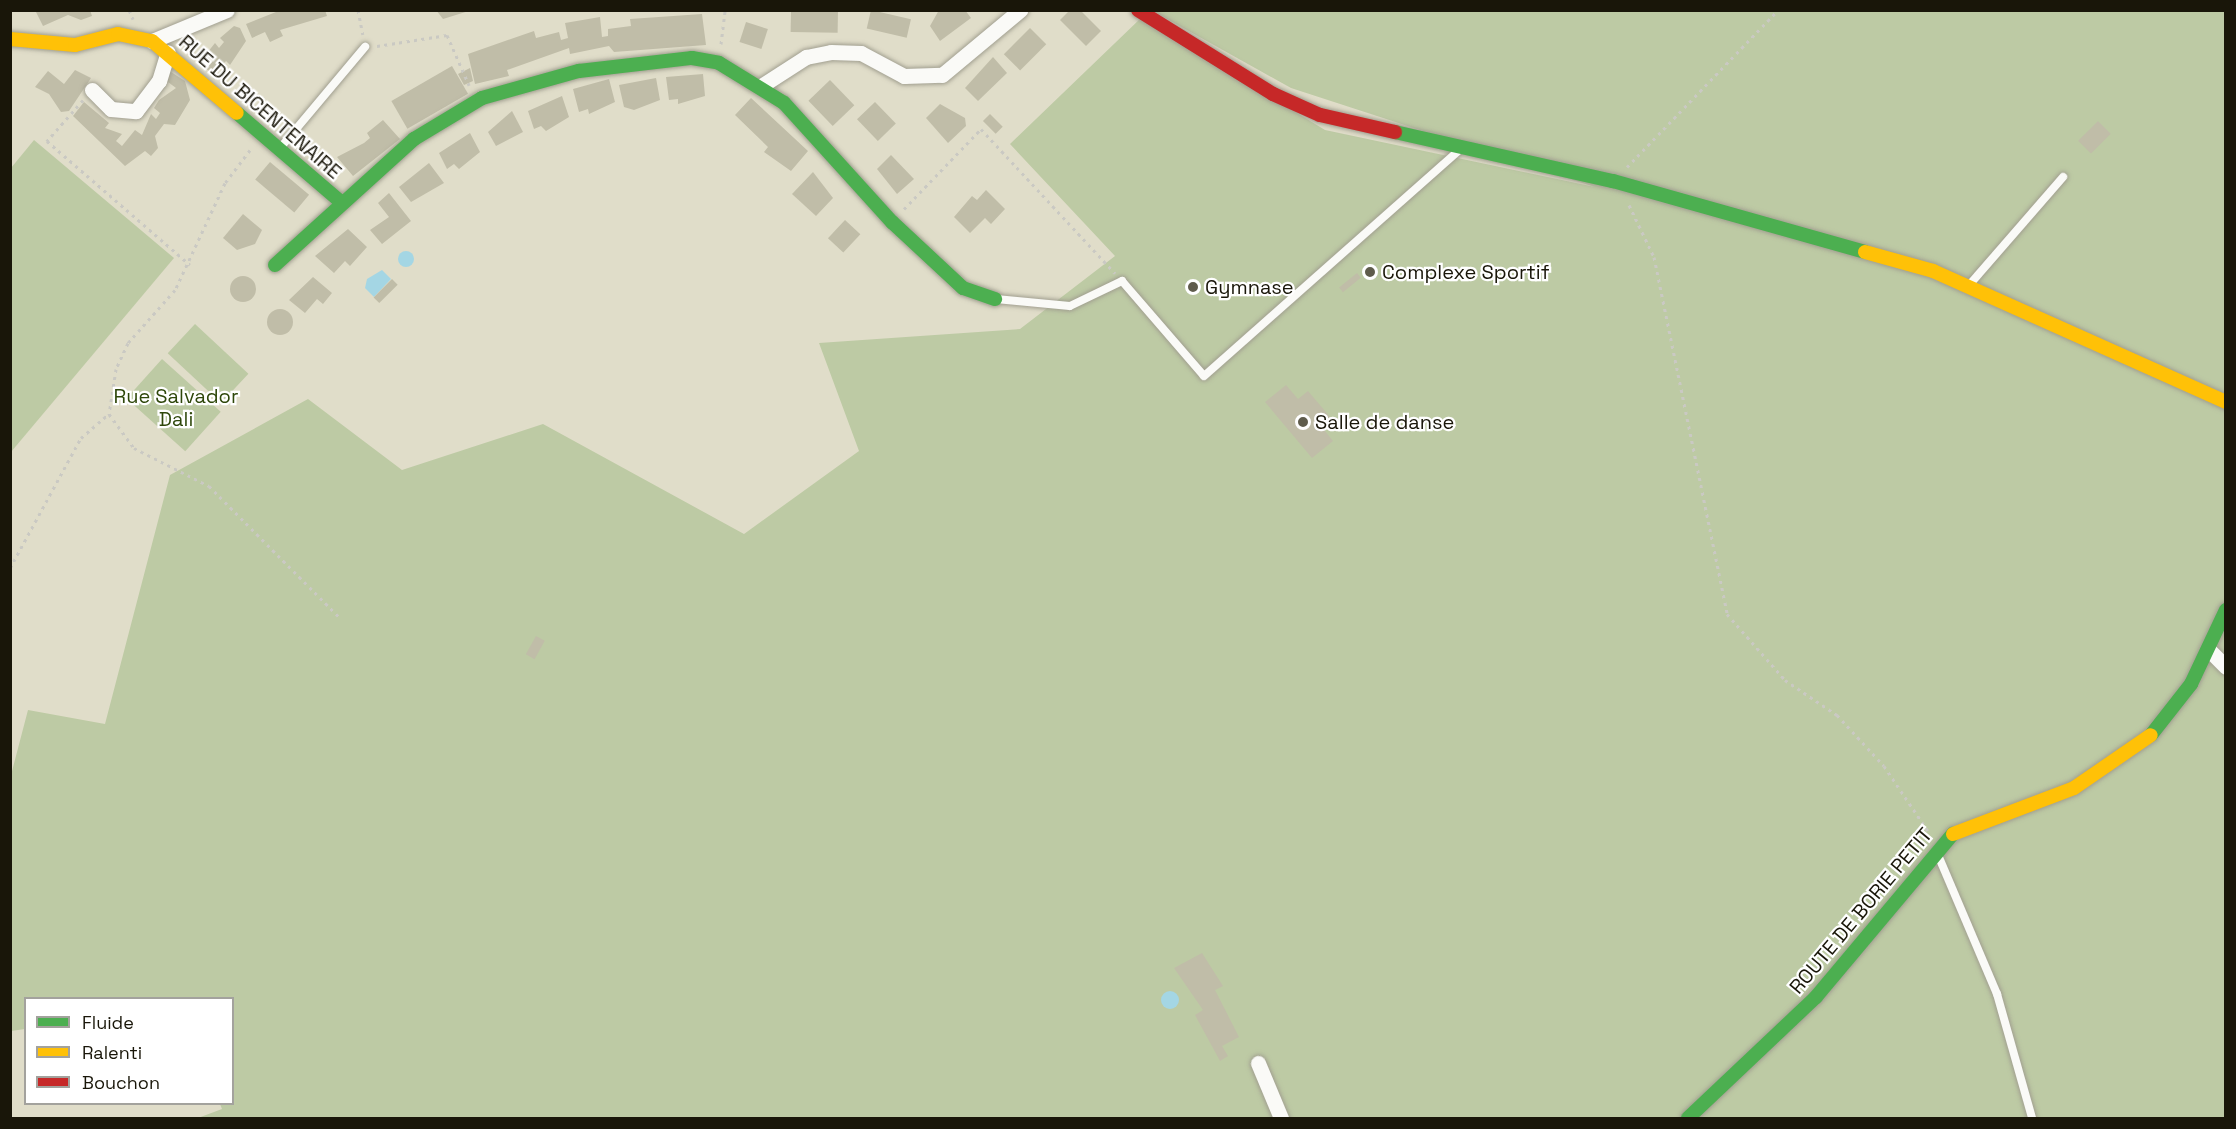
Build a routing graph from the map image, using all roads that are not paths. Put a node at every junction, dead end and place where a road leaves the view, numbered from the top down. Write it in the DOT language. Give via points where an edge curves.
graph roads {
  1 [pos="226,10"];
  2 [pos="1020,10"];
  3 [pos="1138,10"];
  4 [pos="10,39"];
  5 [pos="152,41"];
  6 [pos="365,47"];
  7 [pos="168,52"];
  8 [pos="761,86"];
  9 [pos="92,90"];
  10 [pos="1465,147"];
  11 [pos="280,148"];
  12 [pos="2063,177"];
  13 [pos="342,203"];
  14 [pos="275,265"];
  15 [pos="1970,284"];
  16 [pos="995,299"];
  17 [pos="2226,402"];
  18 [pos="2226,610"];
  19 [pos="2208,649"];
  20 [pos="2226,667"];
  21 [pos="1936,850"];
  22 [pos="1258,1063"];
  23 [pos="1281,1119"];
  24 [pos="1688,1119"];
  25 [pos="2032,1119"];
  1 -- 5 [label="street"];
  2 -- 8 [label="street" via="942,75 904,76 861,53 831,52 806,57"];
  3 -- 10 [label="street" via="1273,94 1320,115"];
  4 -- 5 [label="street, RUE DU BICENTENAIRE" via="75,45 118,34"];
  5 -- 7 [label="street, RUE DU BICENTENAIRE"];
  6 -- 11 [label="lane"];
  7 -- 9 [label="street" via="159,81 136,111 111,109"];
  7 -- 11 [label="street, RUE DU BICENTENAIRE"];
  8 -- 13 [label="street" via="719,63 692,58 579,70 482,98 414,139"];
  8 -- 16 [label="street" via="784,102 892,222 963,288"];
  10 -- 15 [label="street" via="1613,181"];
  10 -- 16 [label="lane" via="1204,376 1122,281 1070,306"];
  11 -- 13 [label="street, RUE DU BICENTENAIRE"];
  12 -- 15 [label="lane"];
  13 -- 14 [label="street"];
  15 -- 17 [label="street"];
  18 -- 19 [label="street, ROUTE DE BORIE PETIT"];
  19 -- 20 [label="street"];
  19 -- 21 [label="street, ROUTE DE BORIE PETIT" via="2191,684 2144,744 2074,788 1949,836"];
  21 -- 24 [label="street, ROUTE DE BORIE PETIT" via="1816,998"];
  21 -- 25 [label="lane" via="1997,994"];
  22 -- 23 [label="street"];
}
